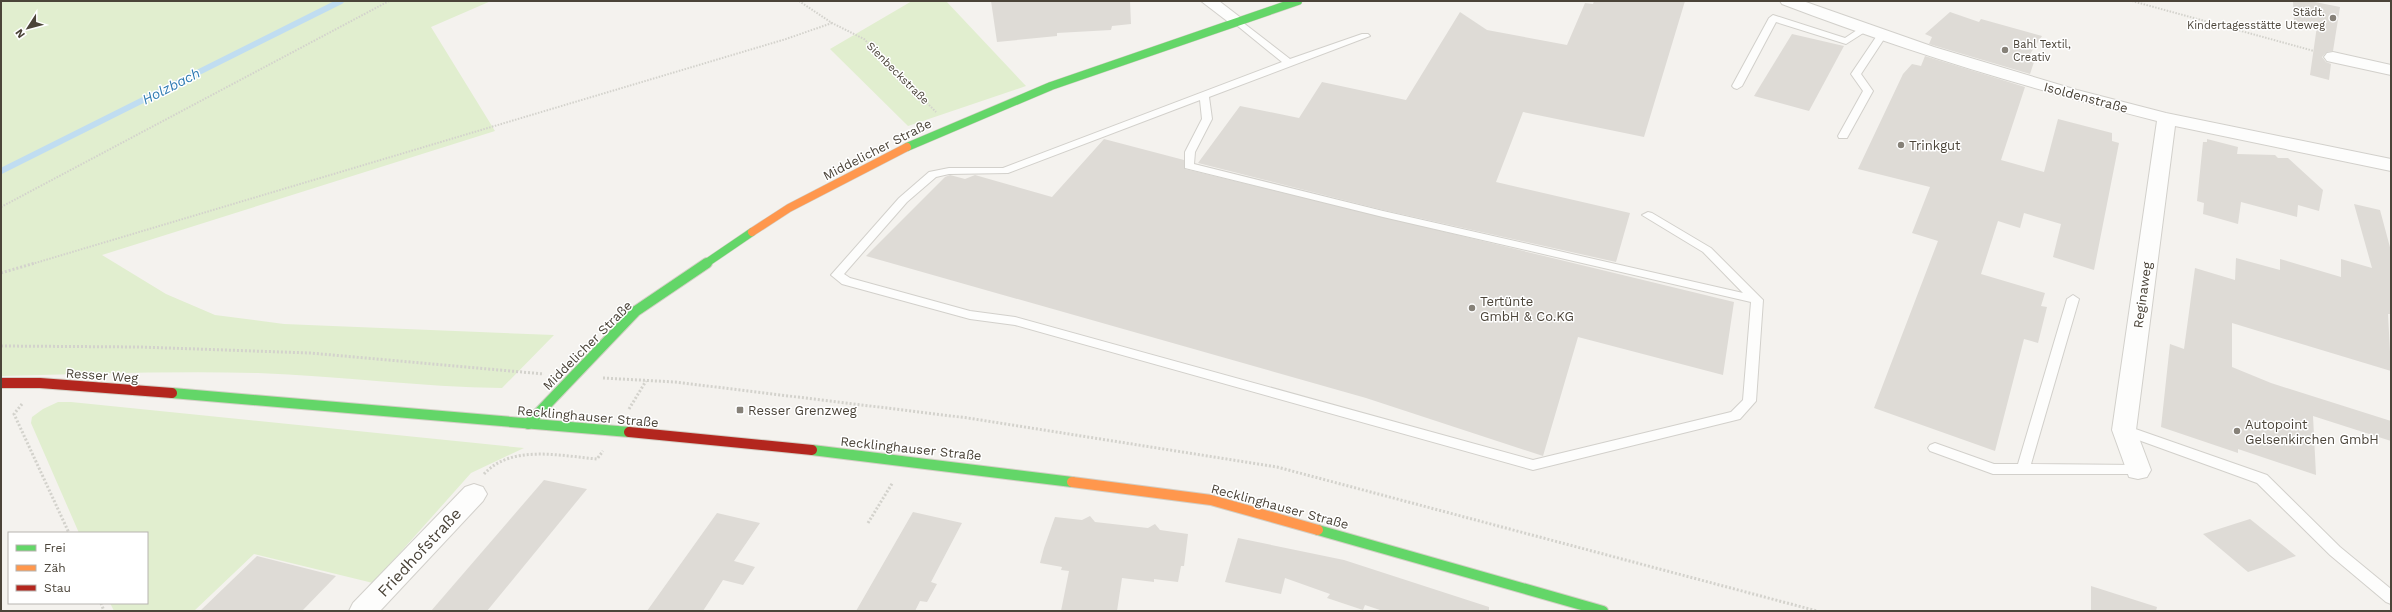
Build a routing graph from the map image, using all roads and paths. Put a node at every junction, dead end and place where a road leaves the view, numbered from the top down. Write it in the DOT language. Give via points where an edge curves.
graph roads {
  1 [pos="389,1"];
  2 [pos="799,1"];
  3 [pos="1208,1"];
  4 [pos="1298,1"];
  5 [pos="1788,1"];
  6 [pos="2132,1"];
  7 [pos="1237,21"];
  8 [pos="832,23"];
  9 [pos="1863,30"];
  10 [pos="1365,36"];
  11 [pos="1881,36"];
  12 [pos="2333,57"];
  13 [pos="1289,63"];
  14 [pos="2391,70"];
  15 [pos="1737,86"];
  16 [pos="1204,95"];
  17 [pos="2166,118"];
  18 [pos="951,126"];
  19 [pos="1843,136"];
  20 [pos="2391,165"];
  21 [pos="1,207"];
  22 [pos="1648,214"];
  23 [pos="1,273"];
  24 [pos="2072,299"];
  25 [pos="1757,300"];
  26 [pos="1,346"];
  27 [pos="572,377"];
  28 [pos="1,383"];
  29 [pos="40,383"];
  30 [pos="201,395"];
  31 [pos="528,424"];
  32 [pos="2124,430"];
  33 [pos="1935,448"];
  34 [pos="906,461"];
  35 [pos="2023,470"];
  36 [pos="2138,470"];
  37 [pos="474,494"];
  38 [pos="868,523"];
  39 [pos="69,532"];
  40 [pos="2391,598"];
  41 [pos="363,611"];
  42 [pos="1602,611"];
  43 [pos="1817,611"];
  1 -- 21 [label="path"];
  2 -- 8 [label="path, Sienbeckstraße"];
  3 -- 7 [label="street"];
  4 -- 7 [label="main road, Middelicher Straße"];
  5 -- 9 [label="street, Isoldenstraße"];
  6 -- 12 [label="path"];
  7 -- 13 [label="lane"];
  7 -- 18 [label="main road, Middelicher Straße" via="1105,66"];
  8 -- 18 [label="path, Sienbeckstraße" via="864,39"];
  8 -- 23 [label="path" via="786,39"];
  9 -- 11 [label="street, Isoldenstraße"];
  9 -- 15 [label="lane" via="1846,41 1773,18"];
  10 -- 13 [label="lane"];
  11 -- 17 [label="street, Isoldenstraße" via="2038,84"];
  11 -- 19 [label="lane" via="1856,74 1868,91"];
  12 -- 14 [label="street"];
  13 -- 16 [label="lane"];
  16 -- 25 [label="lane" via="1207,119 1190,152 1189,166 1383,214"];
  16 -- 25 [label="lane" via="1004,171 949,171 932,174 903,200 837,275 846,281 970,315 1023,323 1533,465 1735,416 1749,401"];
  17 -- 20 [label="street, Isoldenstraße"];
  17 -- 32 [label="street, Reginaweg"];
  18 -- 27 [label="main road, Middelicher Straße" via="871,164 789,208 689,273 636,312"];
  22 -- 25 [label="lane" via="1707,250"];
  24 -- 35 [label="lane"];
  26 -- 27 [label="path" via="140,347 310,353"];
  27 -- 31 [label="main road, Middelicher Straße"];
  27 -- 43 [label="path" via="674,382 968,418 1277,468"];
  28 -- 29 [label="main road, Resser Weg"];
  29 -- 30 [label="main road, Resser Weg"];
  29 -- 39 [label="path" via="14,414"];
  30 -- 31 [label="main road, Recklinghauser Straße"];
  31 -- 34 [label="main road, Recklinghauser Straße" via="702,438"];
  32 -- 36 [label="street, Reginaweg"];
  32 -- 40 [label="lane" via="2262,479 2335,551"];
  33 -- 35 [label="lane" via="1993,469"];
  34 -- 38 [label="path"];
  34 -- 42 [label="main road, Recklinghauser Straße" via="1218,500"];
  35 -- 36 [label="lane"];
  37 -- 41 [label="street, Friedhofstraße"];
}
